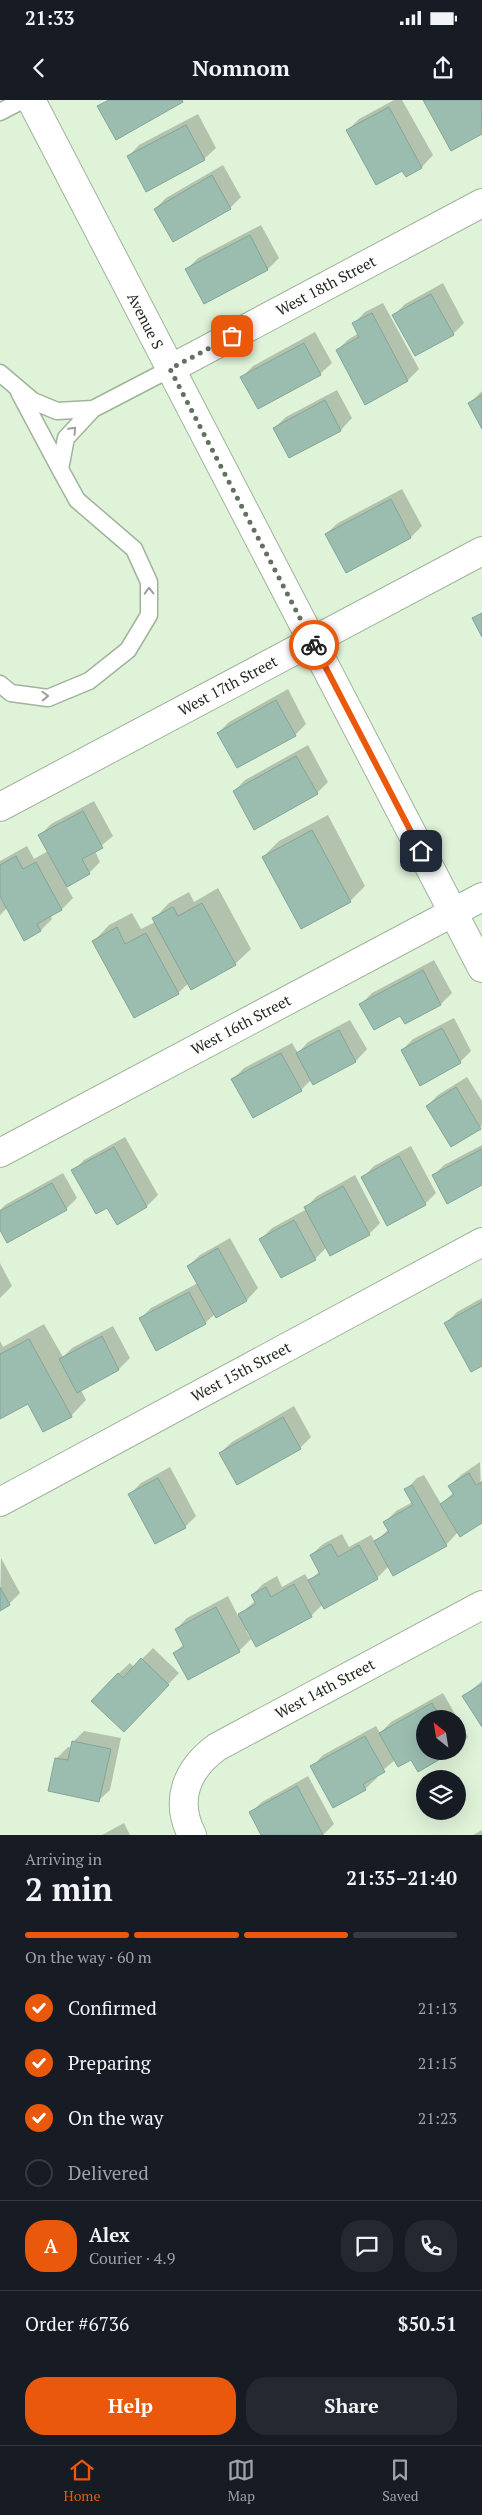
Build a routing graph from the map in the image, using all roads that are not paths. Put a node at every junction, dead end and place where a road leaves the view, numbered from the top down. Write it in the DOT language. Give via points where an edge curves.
graph roads {
  1 [pos="23,100"];
  2 [pos="31,100"];
  3 [pos="0,112"];
  4 [pos="482,203"];
  5 [pos="170,369"];
  6 [pos="0,373"];
  7 [pos="19,391"];
  8 [pos="93,409"];
  9 [pos="60,469"];
  10 [pos="482,551"];
  11 [pos="312,641"];
  12 [pos="0,684"];
  13 [pos="0,807"];
  14 [pos="482,897"];
  15 [pos="453,912"];
  16 [pos="482,968"];
  17 [pos="0,1153"];
  18 [pos="482,1242"];
  19 [pos="0,1502"];
  20 [pos="482,1605"];
  21 [pos="192,1835"];
  1 -- 3 [label="lane"];
  2 -- 5 [label="street, Avenue S"];
  4 -- 5 [label="street, West 18th Street"];
  5 -- 8 [label="lane"];
  5 -- 11 [label="street, Avenue S"];
  6 -- 7 [label="lane"];
  7 -- 8 [label="lane" via="57,411"];
  7 -- 9 [label="lane"];
  9 -- 8 [label="lane, one-way" via="66,438"];
  12 -- 9 [label="lane, one-way" via="11,693 48,698 90,681 128,650 149,615 149,582 134,549 77,500"];
  10 -- 11 [label="street, West 17th Street"];
  11 -- 13 [label="street, West 17th Street"];
  11 -- 15 [label="street, Avenue S"];
  14 -- 15 [label="street, West 16th Street"];
  15 -- 16 [label="street, Avenue S"];
  15 -- 17 [label="street, West 16th Street"];
  18 -- 19 [label="street, West 15th Street"];
  20 -- 21 [label="street, West 14th Street" via="200,1759 184,1790 183,1810"];
}
